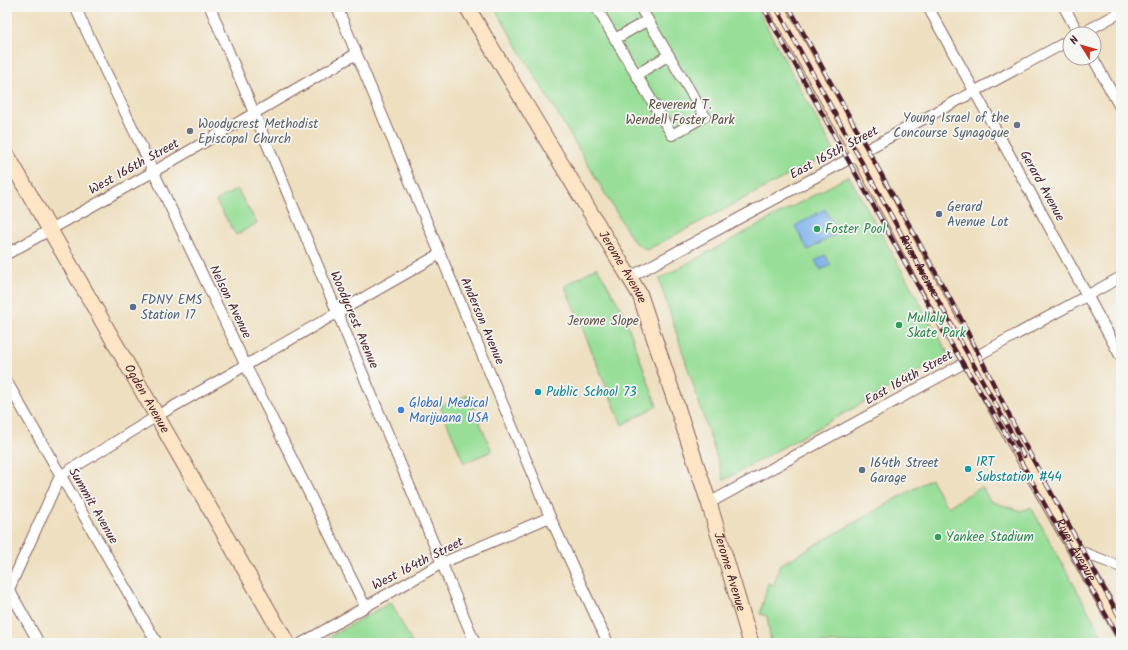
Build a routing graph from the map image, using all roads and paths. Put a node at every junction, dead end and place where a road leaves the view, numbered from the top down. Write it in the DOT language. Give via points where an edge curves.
graph roads {
  1 [pos="75,7"];
  2 [pos="210,7"];
  3 [pos="337,7"];
  4 [pos="467,7"];
  5 [pos="596,7"];
  6 [pos="640,7"];
  7 [pos="776,7"];
  8 [pos="928,7"];
  9 [pos="1064,7"];
  10 [pos="1121,12"];
  11 [pos="648,20"];
  12 [pos="1075,26"];
  13 [pos="1095,26"];
  14 [pos="615,40"];
  15 [pos="1062,44"];
  16 [pos="356,54"];
  17 [pos="669,55"];
  18 [pos="1097,66"];
  19 [pos="636,75"];
  20 [pos="975,91"];
  21 [pos="1121,109"];
  22 [pos="254,114"];
  23 [pos="859,154"];
  24 [pos="7,155"];
  25 [pos="153,172"];
  26 [pos="50,229"];
  27 [pos="7,254"];
  28 [pos="440,254"];
  29 [pos="1121,276"];
  30 [pos="630,277"];
  31 [pos="1087,295"];
  32 [pos="338,314"];
  33 [pos="1121,357"];
  34 [pos="970,360"];
  35 [pos="246,366"];
  36 [pos="7,382"];
  37 [pos="157,416"];
  38 [pos="60,476"];
  39 [pos="709,502"];
  40 [pos="550,517"];
  41 [pos="1077,550"];
  42 [pos="442,563"];
  43 [pos="1121,567"];
  44 [pos="8,588"];
  45 [pos="365,606"];
  46 [pos="1121,631"];
  47 [pos="39,643"];
  48 [pos="156,643"];
  49 [pos="287,643"];
  50 [pos="302,643"];
  51 [pos="475,643"];
  52 [pos="608,643"];
  53 [pos="751,643"];
  1 -- 25 [label="street, Nelson Avenue"];
  2 -- 22 [label="street, Woodycrest Avenue"];
  3 -- 16 [label="street, Anderson Avenue"];
  4 -- 30 [label="main road, Jerome Avenue"];
  5 -- 14 [label="street"];
  6 -- 11 [label="street"];
  7 -- 23 [label="main road, River Avenue"];
  8 -- 20 [label="street, Gerard Avenue"];
  9 -- 12 [label="street"];
  10 -- 13 [label="street"];
  11 -- 14 [label="street"];
  11 -- 17 [label="street"];
  14 -- 19 [label="street"];
  15 -- 20 [label="street, East 165th Street"];
  16 -- 22 [label="street, West 166th Street"];
  16 -- 28 [label="street, Anderson Avenue"];
  17 -- 19 [label="street"];
  17 -- 19 [label="street" via="705,116 672,135"];
  18 -- 21 [label="street"];
  20 -- 23 [label="street, East 165th Street"];
  20 -- 31 [label="street, Gerard Avenue"];
  22 -- 25 [label="street, West 166th Street"];
  22 -- 32 [label="street, Woodycrest Avenue"];
  23 -- 30 [label="street, East 165th Street"];
  23 -- 34 [label="main road, River Avenue"];
  24 -- 26 [label="main road, Ogden Avenue"];
  25 -- 26 [label="street, West 166th Street"];
  25 -- 35 [label="street, Nelson Avenue"];
  26 -- 27 [label="street, West 166th Street"];
  26 -- 37 [label="main road, Ogden Avenue"];
  28 -- 32 [label="street"];
  28 -- 40 [label="street, Anderson Avenue"];
  29 -- 31 [label="street, East 164th Street"];
  30 -- 39 [label="main road, Jerome Avenue" via="640,295"];
  31 -- 33 [label="street, Gerard Avenue"];
  31 -- 34 [label="street, East 164th Street"];
  32 -- 35 [label="street"];
  32 -- 42 [label="street, Woodycrest Avenue"];
  34 -- 39 [label="street, East 164th Street"];
  34 -- 41 [label="main road, River Avenue"];
  35 -- 37 [label="street"];
  35 -- 45 [label="street, Nelson Avenue"];
  36 -- 38 [label="street, Summit Avenue"];
  37 -- 38 [label="street"];
  37 -- 49 [label="main road, Ogden Avenue"];
  38 -- 44 [label="street"];
  38 -- 48 [label="street, Summit Avenue"];
  39 -- 53 [label="main road, Jerome Avenue"];
  40 -- 42 [label="street, West 164th Street"];
  40 -- 52 [label="street, Anderson Avenue"];
  41 -- 43 [label="street"];
  41 -- 46 [label="main road, River Avenue"];
  42 -- 45 [label="street, West 164th Street"];
  42 -- 51 [label="street, Woodycrest Avenue"];
  44 -- 47 [label="street"];
  45 -- 50 [label="street, West 164th Street"];
}
